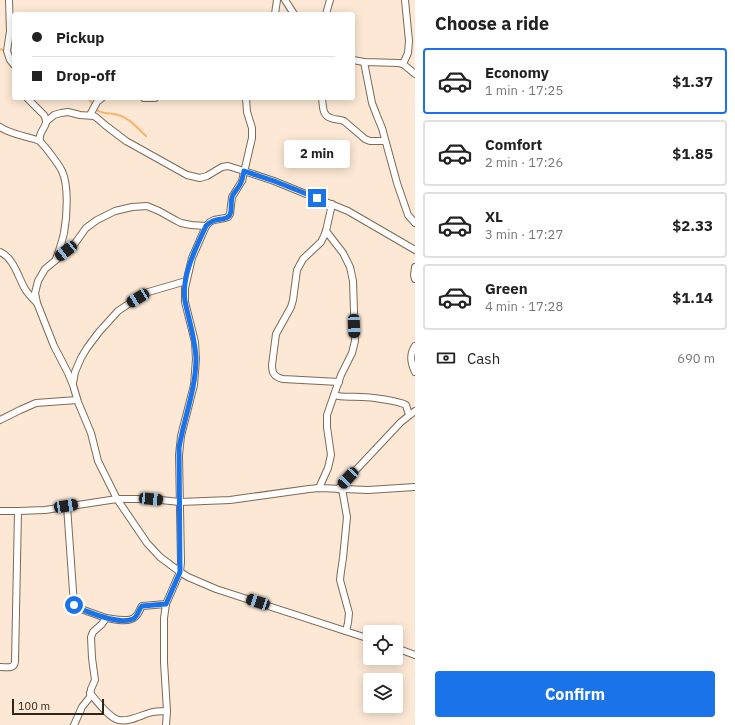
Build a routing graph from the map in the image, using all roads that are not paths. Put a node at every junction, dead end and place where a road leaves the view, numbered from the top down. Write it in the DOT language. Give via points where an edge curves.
graph roads {
  1 [pos="9,0"];
  2 [pos="277,0"];
  3 [pos="285,0"];
  4 [pos="330,0"];
  5 [pos="405,0"];
  6 [pos="275,12"];
  7 [pos="293,12"];
  8 [pos="327,12"];
  9 [pos="355,60"];
  10 [pos="12,62"];
  11 [pos="364,62"];
  12 [pos="403,64"];
  13 [pos="415,74"];
  14 [pos="29,100"];
  15 [pos="100,100"];
  16 [pos="246,100"];
  17 [pos="322,100"];
  18 [pos="90,115"];
  19 [pos="47,121"];
  20 [pos="0,127"];
  21 [pos="40,141"];
  22 [pos="385,141"];
  23 [pos="244,171"];
  24 [pos="332,204"];
  25 [pos="415,223"];
  26 [pos="206,226"];
  27 [pos="326,231"];
  28 [pos="415,250"];
  29 [pos="0,252"];
  30 [pos="56,259"];
  31 [pos="415,267"];
  32 [pos="415,279"];
  33 [pos="186,281"];
  34 [pos="37,304"];
  35 [pos="415,346"];
  36 [pos="415,372"];
  37 [pos="338,382"];
  38 [pos="73,385"];
  39 [pos="334,395"];
  40 [pos="77,400"];
  41 [pos="415,411"];
  42 [pos="409,415"];
  43 [pos="0,420"];
  44 [pos="415,487"];
  45 [pos="319,488"];
  46 [pos="340,489"];
  47 [pos="118,499"];
  48 [pos="180,502"];
  49 [pos="66,506"];
  50 [pos="0,511"];
  51 [pos="18,511"];
  52 [pos="180,572"];
  53 [pos="166,604"];
  54 [pos="106,618"];
  55 [pos="346,631"];
  56 [pos="363,637"];
  57 [pos="403,651"];
  58 [pos="415,655"];
  59 [pos="1,667"];
  60 [pos="90,693"];
  61 [pos="167,711"];
  62 [pos="74,725"];
  63 [pos="166,725"];
  1 -- 10 [label="street" via="10,31 7,51"];
  2 -- 6 [label="street"];
  3 -- 7 [label="street"];
  4 -- 8 [label="street"];
  5 -- 12 [label="street" via="409,41 408,53"];
  9 -- 11 [label="street"];
  11 -- 12 [label="street"];
  11 -- 22 [label="street" via="372,103"];
  12 -- 13 [label="street"];
  14 -- 19 [label="street"];
  15 -- 18 [label="street"];
  16 -- 23 [label="street" via="252,138"];
  17 -- 22 [label="street" via="323,110 329,118 344,121 365,139"];
  18 -- 19 [label="street" via="68,112 54,114"];
  18 -- 23 [label="street" via="98,118 126,141 193,177 207,176 228,166"];
  19 -- 21 [label="street"];
  20 -- 21 [label="street" via="8,132"];
  21 -- 30 [label="street" via="55,160 65,181 64,233"];
  22 -- 25 [label="street" via="406,210"];
  23 -- 24 [label="street"];
  23 -- 26 [label="street" via="242,181 232,197 228,217 214,220"];
  24 -- 27 [label="street"];
  24 -- 28 [label="street" via="361,217"];
  26 -- 30 [label="street" via="176,222 152,207 132,207 108,214 90,224 73,246"];
  26 -- 33 [label="street" via="192,258"];
  27 -- 37 [label="street" via="343,253 353,281 355,341"];
  27 -- 37 [label="street" via="321,242 303,259 297,270 291,307 276,334 272,369 275,376 283,379"];
  29 -- 34 [label="street" via="13,264 26,291"];
  30 -- 34 [label="street" via="45,269 38,282 35,293"];
  31 -- 32 [label="street"];
  33 -- 38 [label="street" via="145,293 118,311 87,348 75,372"];
  33 -- 48 [label="street" via="185,302 195,342 196,359 193,390 179,448"];
  34 -- 38 [label="street"];
  35 -- 36 [label="street" via="411,359"];
  37 -- 39 [label="street"];
  38 -- 40 [label="street"];
  39 -- 42 [label="street" via="400,402 406,405"];
  39 -- 45 [label="street" via="326,421 330,461"];
  40 -- 43 [label="street" via="36,403"];
  40 -- 47 [label="street" via="91,433 98,460"];
  41 -- 42 [label="street"];
  42 -- 46 [label="street"];
  44 -- 46 [label="street"];
  45 -- 46 [label="street"];
  45 -- 48 [label="street" via="230,500"];
  46 -- 55 [label="street" via="347,517 340,580 349,613"];
  47 -- 48 [label="street"];
  47 -- 49 [label="street"];
  47 -- 52 [label="street" via="153,550"];
  48 -- 52 [label="street"];
  49 -- 51 [label="street"];
  49 -- 54 [label="street" via="74,605"];
  50 -- 51 [label="street"];
  51 -- 59 [label="street" via="15,662 12,667"];
  52 -- 53 [label="street"];
  52 -- 55 [label="street" via="216,589"];
  53 -- 54 [label="street" via="142,606 132,619"];
  53 -- 61 [label="street" via="163,626"];
  54 -- 60 [label="street" via="91,637 95,680"];
  55 -- 56 [label="street"];
  57 -- 58 [label="street"];
  60 -- 61 [label="street" via="101,707 118,720"];
  60 -- 62 [label="street"];
  61 -- 63 [label="street"];
}
